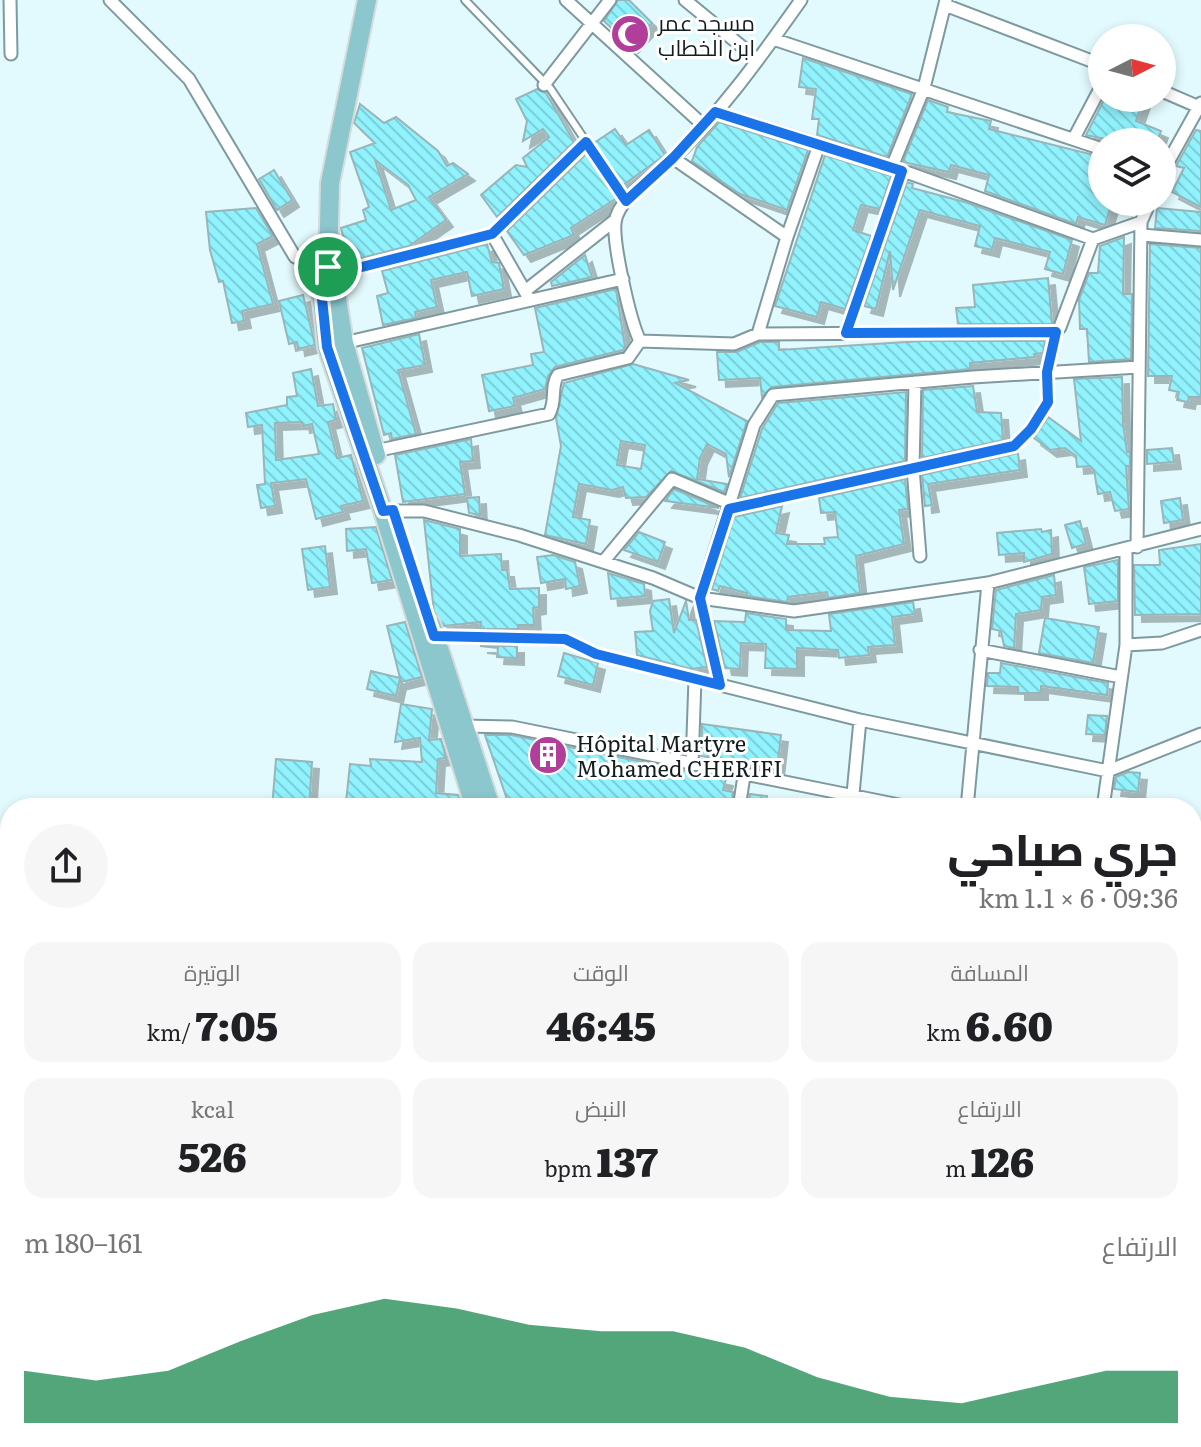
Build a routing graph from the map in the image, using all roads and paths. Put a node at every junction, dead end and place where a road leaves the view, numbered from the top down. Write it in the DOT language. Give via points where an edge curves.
graph roads {
  1 [pos="10,0"];
  2 [pos="110,0"];
  3 [pos="367,0"];
  4 [pos="465,0"];
  5 [pos="566,0"];
  6 [pos="610,0"];
  7 [pos="685,0"];
  8 [pos="801,0"];
  9 [pos="946,2"];
  10 [pos="590,24"];
  11 [pos="773,39"];
  12 [pos="11,54"];
  13 [pos="757,59"];
  14 [pos="1088,59"];
  15 [pos="544,85"];
  16 [pos="924,88"];
  17 [pos="1176,96"];
  18 [pos="1200,105"];
  19 [pos="715,112"];
  20 [pos="1088,112"];
  21 [pos="703,125"];
  22 [pos="1074,138"];
  23 [pos="586,142"];
  24 [pos="1088,144"];
  25 [pos="819,145"];
  26 [pos="1176,147"];
  27 [pos="673,158"];
  28 [pos="897,169"];
  29 [pos="626,201"];
  30 [pos="1146,216"];
  31 [pos="614,221"];
  32 [pos="1142,228"];
  33 [pos="492,234"];
  34 [pos="787,237"];
  35 [pos="1093,239"];
  36 [pos="1201,240"];
  37 [pos="328,267"];
  38 [pos="623,279"];
  39 [pos="528,296"];
  40 [pos="1056,332"];
  41 [pos="846,333"];
  42 [pos="758,334"];
  43 [pos="640,341"];
  44 [pos="336,345"];
  45 [pos="1139,367"];
  46 [pos="1047,372"];
  47 [pos="915,382"];
  48 [pos="375,451"];
  49 [pos="913,468"];
  50 [pos="730,506"];
  51 [pos="388,510"];
  52 [pos="1201,529"];
  53 [pos="1131,548"];
  54 [pos="920,556"];
  55 [pos="603,562"];
  56 [pos="988,583"];
  57 [pos="700,598"];
  58 [pos="1201,630"];
  59 [pos="434,636"];
  60 [pos="1126,645"];
  61 [pos="980,650"];
  62 [pos="1121,677"];
  63 [pos="695,679"];
  64 [pos="720,685"];
  65 [pos="860,720"];
  66 [pos="464,726"];
  67 [pos="1201,734"];
  68 [pos="972,741"];
  69 [pos="692,765"];
  70 [pos="1108,771"];
  71 [pos="744,776"];
  72 [pos="853,794"];
  73 [pos="472,798"];
  74 [pos="488,798"];
  75 [pos="741,798"];
  76 [pos="870,798"];
  77 [pos="968,798"];
  78 [pos="1104,798"];
  1 -- 12 [label="street"];
  2 -- 37 [label="street" via="189,79 295,257"];
  3 -- 37 [label="main road" via="330,183"];
  4 -- 15 [label="lane"];
  5 -- 10 [label="street"];
  6 -- 10 [label="street"];
  7 -- 13 [label="street"];
  8 -- 11 [label="street"];
  9 -- 14 [label="street"];
  9 -- 16 [label="street"];
  10 -- 15 [label="street"];
  10 -- 21 [label="street"];
  11 -- 13 [label="street"];
  11 -- 16 [label="street"];
  13 -- 19 [label="street"];
  15 -- 23 [label="lane"];
  16 -- 22 [label="street"];
  16 -- 28 [label="street"];
  17 -- 18 [label="street"];
  18 -- 26 [label="street"];
  19 -- 21 [label="street"];
  19 -- 25 [label="street"];
  20 -- 22 [label="street"];
  21 -- 27 [label="street"];
  22 -- 24 [label="street"];
  23 -- 29 [label="lane"];
  23 -- 33 [label="street"];
  25 -- 28 [label="street"];
  25 -- 34 [label="street"];
  27 -- 29 [label="street"];
  27 -- 34 [label="street"];
  28 -- 35 [label="street"];
  28 -- 41 [label="street"];
  29 -- 31 [label="street"];
  30 -- 32 [label="street"];
  31 -- 38 [label="street"];
  31 -- 39 [label="street"];
  32 -- 35 [label="street"];
  32 -- 36 [label="street"];
  32 -- 45 [label="street"];
  33 -- 37 [label="street" via="346,271"];
  33 -- 39 [label="street"];
  34 -- 42 [label="street"];
  35 -- 40 [label="street"];
  37 -- 44 [label="main road" via="335,286"];
  38 -- 39 [label="street"];
  38 -- 43 [label="street" via="630,322"];
  39 -- 44 [label="street"];
  40 -- 41 [label="street"];
  40 -- 46 [label="street"];
  41 -- 42 [label="street"];
  42 -- 43 [label="street" via="734,344"];
  43 -- 48 [label="street" via="628,358 558,375 549,414"];
  44 -- 48 [label="main road"];
  44 -- 51 [label="main road"];
  45 -- 46 [label="street"];
  45 -- 53 [label="street"];
  46 -- 47 [label="street"];
  46 -- 49 [label="street" via="1048,402 1014,446"];
  47 -- 49 [label="street"];
  47 -- 50 [label="street" via="773,395 754,425"];
  48 -- 51 [label="main road"];
  49 -- 50 [label="street"];
  49 -- 54 [label="street"];
  50 -- 55 [label="street" via="672,479"];
  50 -- 57 [label="street"];
  51 -- 55 [label="street" via="424,511"];
  51 -- 59 [label="main road"];
  51 -- 73 [label="main road"];
  52 -- 53 [label="street"];
  53 -- 56 [label="street"];
  53 -- 60 [label="street"];
  55 -- 57 [label="street"];
  56 -- 57 [label="street" via="794,611"];
  56 -- 61 [label="street"];
  57 -- 64 [label="street"];
  58 -- 60 [label="street" via="1162,643"];
  59 -- 63 [label="street" via="565,639 596,654"];
  59 -- 66 [label="main road"];
  60 -- 62 [label="street"];
  61 -- 62 [label="street"];
  61 -- 68 [label="street"];
  62 -- 70 [label="street"];
  63 -- 64 [label="street"];
  63 -- 69 [label="street"];
  64 -- 65 [label="street"];
  65 -- 68 [label="street"];
  65 -- 72 [label="street"];
  66 -- 69 [label="street" via="512,727"];
  66 -- 74 [label="main road"];
  67 -- 70 [label="street"];
  68 -- 70 [label="street"];
  68 -- 77 [label="street"];
  69 -- 71 [label="street"];
  70 -- 78 [label="street"];
  71 -- 72 [label="street"];
  71 -- 75 [label="street"];
  72 -- 76 [label="street"];
}
